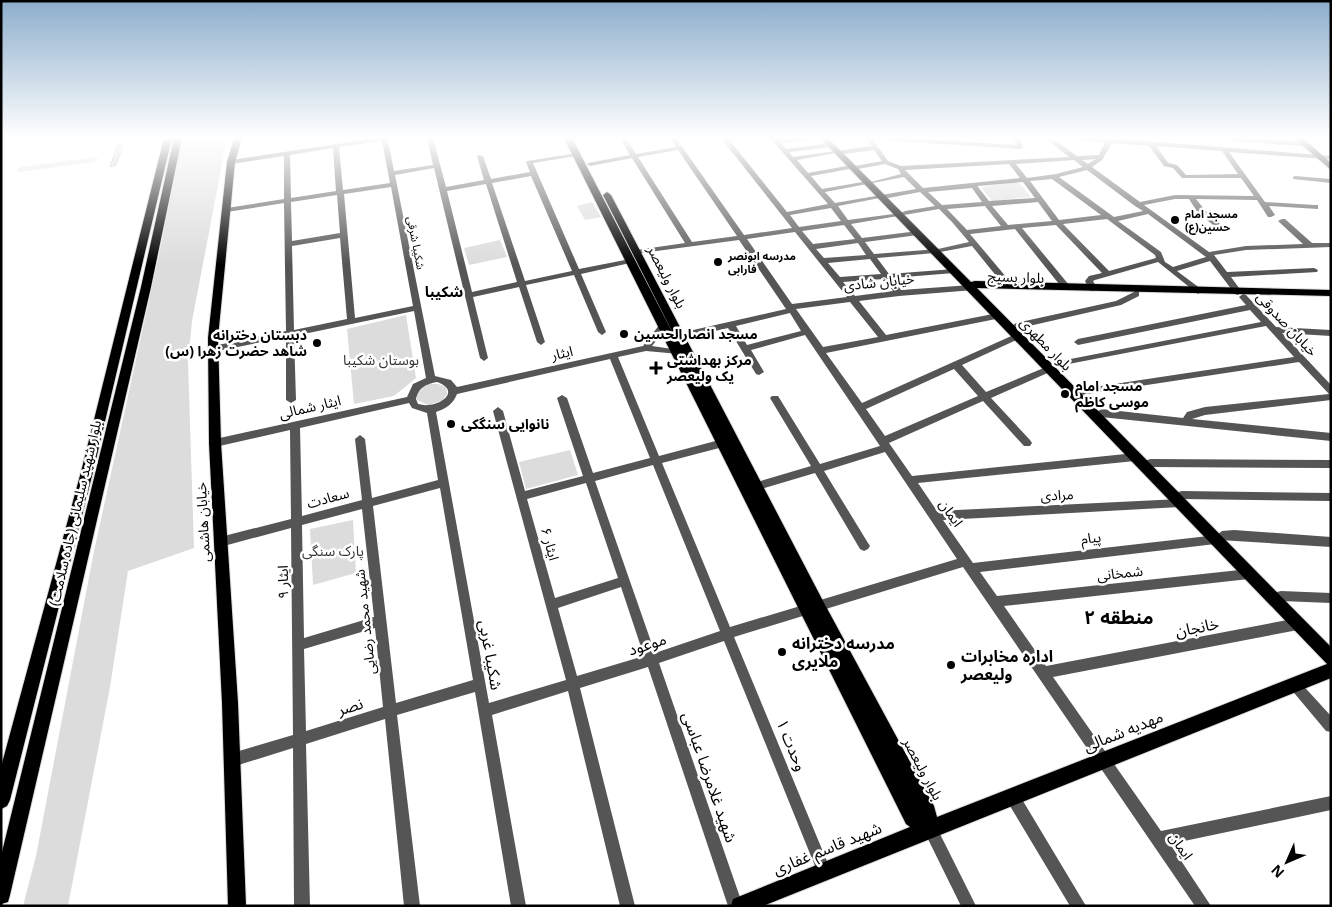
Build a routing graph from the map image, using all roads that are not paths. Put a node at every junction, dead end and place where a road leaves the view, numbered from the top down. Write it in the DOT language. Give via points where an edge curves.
graph roads {
  1 [pos="158,180"];
  2 [pos="169,180"];
  3 [pos="229,180"];
  4 [pos="288,180"];
  5 [pos="339,180"];
  6 [pos="393,180"];
  7 [pos="440,180"];
  8 [pos="498,180"];
  9 [pos="538,180"];
  10 [pos="591,180"];
  11 [pos="598,180"];
  12 [pos="649,180"];
  13 [pos="702,180"];
  14 [pos="758,180"];
  15 [pos="811,180"];
  16 [pos="868,180"];
  17 [pos="883,180"];
  18 [pos="912,180"];
  19 [pos="1013,180"];
  20 [pos="1025,180"];
  21 [pos="1059,180"];
  22 [pos="1106,180"];
  23 [pos="1246,180"];
  24 [pos="489,182"];
  25 [pos="871,183"];
  26 [pos="394,184"];
  27 [pos="974,185"];
  28 [pos="442,190"];
  29 [pos="922,190"];
  30 [pos="820,191"];
  31 [pos="340,193"];
  32 [pos="885,196"];
  33 [pos="1191,196"];
  34 [pos="1040,200"];
  35 [pos="288,201"];
  36 [pos="1262,201"];
  37 [pos="989,204"];
  38 [pos="1138,204"];
  39 [pos="833,205"];
  40 [pos="941,207"];
  41 [pos="1315,207"];
  42 [pos="227,210"];
  43 [pos="1148,212"];
  44 [pos="785,214"];
  45 [pos="903,214"];
  46 [pos="1271,215"];
  47 [pos="1110,219"];
  48 [pos="1282,221"];
  49 [pos="846,223"];
  50 [pos="1058,223"];
  51 [pos="1218,226"];
  52 [pos="1017,227"];
  53 [pos="1006,228"];
  54 [pos="798,230"];
  55 [pos="966,232"];
  56 [pos="918,233"];
  57 [pos="344,235"];
  58 [pos="742,238"];
  59 [pos="860,241"];
  60 [pos="975,243"];
  61 [pos="289,244"];
  62 [pos="690,245"];
  63 [pos="1309,245"];
  64 [pos="1331,245"];
  65 [pos="811,247"];
  66 [pos="938,251"];
  67 [pos="633,256"];
  68 [pos="1210,256"];
  69 [pos="872,257"];
  70 [pos="1160,259"];
  71 [pos="822,261"];
  72 [pos="1172,270"];
  73 [pos="1314,270"];
  74 [pos="954,271"];
  75 [pos="575,273"];
  76 [pos="1107,273"];
  77 [pos="886,276"];
  78 [pos="1225,276"];
  79 [pos="837,280"];
  80 [pos="523,285"];
  81 [pos="1009,286"];
  82 [pos="975,287"];
  83 [pos="1066,287"];
  84 [pos="1093,288"];
  85 [pos="1198,291"];
  86 [pos="899,293"];
  87 [pos="1331,293"];
  88 [pos="1136,294"];
  89 [pos="468,295"];
  90 [pos="1240,295"];
  91 [pos="852,298"];
  92 [pos="1331,300"];
  93 [pos="1252,307"];
  94 [pos="417,308"];
  95 [pos="791,308"];
  96 [pos="998,316"];
  97 [pos="351,321"];
  98 [pos="731,325"];
  99 [pos="662,326"];
  100 [pos="1271,326"];
  101 [pos="1017,331"];
  102 [pos="602,332"];
  103 [pos="807,332"];
  104 [pos="290,333"];
  105 [pos="1331,333"];
  106 [pos="680,336"];
  107 [pos="884,337"];
  108 [pos="541,342"];
  109 [pos="1078,342"];
  110 [pos="646,348"];
  111 [pos="213,349"];
  112 [pos="745,349"];
  113 [pos="820,350"];
  114 [pos="676,352"];
  115 [pos="613,355"];
  116 [pos="484,358"];
  117 [pos="1301,359"];
  118 [pos="955,364"];
  119 [pos="1052,367"];
  120 [pos="759,372"];
  121 [pos="1316,376"];
  122 [pos="1331,377"];
  123 [pos="431,380"];
  124 [pos="454,391"];
  125 [pos="1331,391"];
  126 [pos="1080,392"];
  127 [pos="984,396"];
  128 [pos="1331,397"];
  129 [pos="562,398"];
  130 [pos="774,398"];
  131 [pos="411,399"];
  132 [pos="291,400"];
  133 [pos="860,408"];
  134 [pos="431,410"];
  135 [pos="498,411"];
  136 [pos="1101,413"];
  137 [pos="1185,422"];
  138 [pos="295,425"];
  139 [pos="1331,437"];
  140 [pos="360,439"];
  141 [pos="215,443"];
  142 [pos="723,443"];
  143 [pos="1027,443"];
  144 [pos="885,444"];
  145 [pos="1135,457"];
  146 [pos="656,460"];
  147 [pos="1151,463"];
  148 [pos="1331,464"];
  149 [pos="817,468"];
  150 [pos="590,477"];
  151 [pos="910,480"];
  152 [pos="444,483"];
  153 [pos="758,486"];
  154 [pos="521,496"];
  155 [pos="1331,497"];
  156 [pos="1181,499"];
  157 [pos="368,503"];
  158 [pos="934,516"];
  159 [pos="297,522"];
  160 [pos="1218,537"];
  161 [pos="220,542"];
  162 [pos="1331,542"];
  163 [pos="864,546"];
  164 [pos="968,565"];
  165 [pos="1249,574"];
  166 [pos="625,581"];
  167 [pos="1281,596"];
  168 [pos="1331,598"];
  169 [pos="994,602"];
  170 [pos="551,604"];
  171 [pos="812,608"];
  172 [pos="380,621"];
  173 [pos="1298,624"];
  174 [pos="727,634"];
  175 [pos="298,645"];
  176 [pos="1331,646"];
  177 [pos="1331,658"];
  178 [pos="651,660"];
  179 [pos="1331,670"];
  180 [pos="1043,673"];
  181 [pos="479,684"];
  182 [pos="573,684"];
  183 [pos="1294,684"];
  184 [pos="484,711"];
  185 [pos="390,712"];
  186 [pos="1331,726"];
  187 [pos="300,739"];
  188 [pos="232,760"];
  189 [pos="1103,760"];
  190 [pos="1012,796"];
  191 [pos="1,800"];
  192 [pos="1331,803"];
  193 [pos="930,829"];
  194 [pos="1158,840"];
  195 [pos="824,871"];
  196 [pos="1,895"];
  197 [pos="237,906"];
  198 [pos="302,906"];
  199 [pos="412,906"];
  200 [pos="519,906"];
  201 [pos="628,906"];
  202 [pos="736,906"];
  203 [pos="740,906"];
  204 [pos="969,906"];
  205 [pos="1079,906"];
  206 [pos="1204,906"];
  1 -- 191 [label="main road, بلوار شهید سلیمانی (جاده سلامت)"];
  2 -- 196 [label="main road, بلوار شهید سلیمانی (جاده سلامت)"];
  3 -- 42 [label="main road, خیابان هاشمی"];
  4 -- 35 [label="street"];
  5 -- 31 [label="street"];
  6 -- 26 [label="street, شکیبا شرقی"];
  7 -- 28 [label="street"];
  8 -- 24 [label="street"];
  9 -- 75 [label="street"];
  10 -- 67 [label="main road, بلوار ولیعصر"];
  11 -- 67 [label="main road, بلوار ولیعصر"];
  12 -- 62 [label="street"];
  13 -- 58 [label="street, ایمان"];
  14 -- 44 [label="street"];
  15 -- 30 [label="street"];
  16 -- 25 [label="main road, بلوار مطهری"];
  17 -- 25 [label="street"];
  18 -- 29 [label="street"];
  19 -- 27 [label="street"];
  20 -- 34 [label="street"];
  21 -- 47 [label="street"];
  22 -- 38 [label="street, خیابان صدوقی"];
  23 -- 36 [label="street"];
  24 -- 28 [label="street"];
  24 -- 80 [label="street"];
  25 -- 30 [label="street"];
  25 -- 32 [label="main road, بلوار مطهری"];
  26 -- 31 [label="street"];
  26 -- 94 [label="street, شکیبا شرقی"];
  27 -- 29 [label="street"];
  27 -- 37 [label="street"];
  28 -- 89 [label="street"];
  29 -- 32 [label="street"];
  29 -- 40 [label="street"];
  30 -- 39 [label="street"];
  31 -- 35 [label="street"];
  31 -- 57 [label="street"];
  32 -- 39 [label="street"];
  32 -- 45 [label="main road, بلوار مطهری"];
  33 -- 36 [label="street"];
  33 -- 38 [label="street"];
  33 -- 51 [label="street" via="1201,211"];
  34 -- 37 [label="street"];
  34 -- 50 [label="street"];
  35 -- 42 [label="street"];
  35 -- 61 [label="street"];
  36 -- 41 [label="street"];
  36 -- 46 [label="street"];
  37 -- 40 [label="street"];
  37 -- 53 [label="street"];
  38 -- 43 [label="street, خیابان صدوقی"];
  39 -- 44 [label="street"];
  39 -- 49 [label="street"];
  40 -- 45 [label="street"];
  40 -- 55 [label="street"];
  42 -- 111 [label="main road, خیابان هاشمی" via="216,294"];
  43 -- 47 [label="street"];
  43 -- 68 [label="street, خیابان صدوقی"];
  44 -- 54 [label="street"];
  45 -- 49 [label="street"];
  45 -- 56 [label="main road, بلوار مطهری"];
  45 -- 66 [label="main road, بلوار مطهری"];
  47 -- 50 [label="street"];
  47 -- 70 [label="street" via="1158,254"];
  48 -- 63 [label="street"];
  49 -- 54 [label="street"];
  49 -- 59 [label="street"];
  50 -- 52 [label="street"];
  50 -- 76 [label="street"];
  52 -- 53 [label="street"];
  52 -- 83 [label="street"];
  53 -- 55 [label="street"];
  54 -- 58 [label="street"];
  54 -- 65 [label="street"];
  55 -- 60 [label="street"];
  56 -- 59 [label="street"];
  56 -- 66 [label="main road, بلوار مطهری"];
  57 -- 61 [label="street"];
  57 -- 97 [label="street"];
  58 -- 62 [label="street"];
  58 -- 95 [label="street, ایمان"];
  59 -- 65 [label="street"];
  59 -- 69 [label="street"];
  60 -- 66 [label="street"];
  60 -- 81 [label="street"];
  61 -- 104 [label="street"];
  62 -- 67 [label="street"];
  63 -- 64 [label="street"];
  63 -- 68 [label="street" via="1246,248"];
  65 -- 71 [label="street"];
  66 -- 69 [label="street"];
  66 -- 74 [label="main road, بلوار مطهری"];
  66 -- 82 [label="main road, بلوار مطهری"];
  67 -- 75 [label="street"];
  67 -- 99 [label="main road, بلوار ولیعصر"];
  67 -- 106 [label="main road, بلوار ولیعصر"];
  68 -- 72 [label="street"];
  68 -- 78 [label="street, خیابان صدوقی"];
  69 -- 71 [label="street"];
  69 -- 77 [label="street"];
  70 -- 72 [label="street"];
  70 -- 76 [label="street"];
  71 -- 79 [label="street"];
  72 -- 85 [label="street"];
  73 -- 78 [label="street"];
  74 -- 77 [label="street"];
  74 -- 82 [label="main road, بلوار مطهری"];
  75 -- 80 [label="street"];
  75 -- 102 [label="street"];
  76 -- 84 [label="street" via="1089,281"];
  77 -- 79 [label="street"];
  77 -- 86 [label="street"];
  78 -- 90 [label="street, خیابان صدوقی"];
  79 -- 91 [label="street"];
  80 -- 89 [label="street"];
  80 -- 108 [label="street"];
  81 -- 82 [label="main road, بلوار بسیج"];
  81 -- 83 [label="main road, بلوار بسیج"];
  82 -- 86 [label="street, خیابان شادی"];
  82 -- 88 [label="main road, بلوار بسیج"];
  82 -- 96 [label="main road, بلوار مطهری"];
  82 -- 101 [label="main road, بلوار مطهری"];
  83 -- 84 [label="main road, بلوار بسیج"];
  84 -- 85 [label="main road, بلوار بسیج"];
  85 -- 90 [label="main road, بلوار بسیج"];
  86 -- 91 [label="street, خیابان شادی"];
  87 -- 90 [label="main road, بلوار بسیج"];
  88 -- 90 [label="main road, بلوار بسیج"];
  88 -- 101 [label="street" via="1118,303"];
  89 -- 116 [label="street"];
  90 -- 92 [label="main road, بلوار بسیج"];
  90 -- 93 [label="street, خیابان صدوقی"];
  91 -- 95 [label="street, خیابان شادی"];
  91 -- 107 [label="street"];
  93 -- 100 [label="street, خیابان صدوقی"];
  93 -- 109 [label="street"];
  94 -- 97 [label="street"];
  94 -- 123 [label="street, شکیبا شرقی"];
  95 -- 98 [label="street, خیابان شادی"];
  95 -- 103 [label="street, ایمان"];
  96 -- 101 [label="main road, بلوار مطهری"];
  96 -- 107 [label="street"];
  97 -- 104 [label="street"];
  98 -- 106 [label="street, خیابان شادی"];
  98 -- 112 [label="street"];
  99 -- 110 [label="street"];
  99 -- 114 [label="main road, بلوار ولیعصر"];
  100 -- 105 [label="street"];
  100 -- 117 [label="street, خیابان صدوقی"];
  100 -- 119 [label="street"];
  101 -- 118 [label="street"];
  101 -- 119 [label="main road, بلوار مطهری"];
  103 -- 112 [label="street"];
  103 -- 113 [label="street, ایمان"];
  104 -- 111 [label="street"];
  104 -- 132 [label="street"];
  106 -- 153 [label="main road, بلوار ولیعصر"];
  107 -- 113 [label="street"];
  110 -- 114 [label="street, ایثار"];
  110 -- 115 [label="street, ایثار"];
  111 -- 141 [label="main road, خیابان هاشمی"];
  112 -- 120 [label="street"];
  113 -- 133 [label="street, ایمان"];
  114 -- 142 [label="main road, بلوار ولیعصر"];
  115 -- 124 [label="street, ایثار"];
  115 -- 146 [label="street, وحدت ۱"];
  117 -- 121 [label="street, خیابان صدوقی"];
  117 -- 126 [label="street"];
  118 -- 127 [label="street"];
  118 -- 133 [label="street"];
  119 -- 126 [label="main road, بلوار مطهری"];
  119 -- 127 [label="street"];
  119 -- 145 [label="main road, بلوار مطهری"];
  121 -- 122 [label="street"];
  121 -- 125 [label="street, خیابان صدوقی"];
  123 -- 124 [label="street" via="449,383"];
  123 -- 131 [label="street" via="418,385"];
  124 -- 134 [label="street" via="447,403"];
  126 -- 136 [label="main road, بلوار مطهری"];
  127 -- 143 [label="street"];
  127 -- 144 [label="street"];
  128 -- 137 [label="street" via="1206,411 1190,414"];
  129 -- 150 [label="street, شهید غلامرضا عباسی"];
  130 -- 149 [label="street"];
  131 -- 134 [label="street" via="419,408"];
  131 -- 138 [label="street, ایثار شمالی"];
  133 -- 144 [label="street, ایمان"];
  134 -- 152 [label="street, شکیبا غربی"];
  135 -- 154 [label="street, ایثار ۶"];
  136 -- 137 [label="street"];
  136 -- 147 [label="main road, بلوار مطهری"];
  137 -- 139 [label="street"];
  138 -- 141 [label="street, ایثار شمالی"];
  138 -- 159 [label="street, ایثار ۹"];
  140 -- 157 [label="street, شهید محمد رضایی"];
  141 -- 161 [label="main road, خیابان هاشمی"];
  142 -- 146 [label="street"];
  142 -- 171 [label="main road, بلوار ولیعصر"];
  144 -- 149 [label="street"];
  144 -- 151 [label="street, ایمان"];
  145 -- 151 [label="street"];
  145 -- 156 [label="main road, بلوار مطهری"];
  146 -- 150 [label="street"];
  146 -- 174 [label="street, وحدت ۱"];
  147 -- 148 [label="street"];
  147 -- 156 [label="main road, بلوار مطهری"];
  149 -- 153 [label="street"];
  149 -- 163 [label="street"];
  150 -- 154 [label="street"];
  150 -- 166 [label="street, شهید غلامرضا عباسی"];
  151 -- 158 [label="street, ایمان"];
  152 -- 157 [label="street, سعادت"];
  152 -- 181 [label="street, شکیبا غربی"];
  153 -- 171 [label="main road, بلوار ولیعصر"];
  154 -- 170 [label="street, ایثار ۶"];
  155 -- 156 [label="street, مرادی"];
  156 -- 158 [label="street, مرادی"];
  156 -- 160 [label="main road, بلوار مطهری"];
  157 -- 159 [label="street, سعادت"];
  157 -- 172 [label="street, شهید محمد رضایی"];
  158 -- 164 [label="street, ایمان"];
  159 -- 161 [label="street, سعادت"];
  159 -- 175 [label="street, ایثار ۹"];
  160 -- 162 [label="street, پیام" via="1234,535"];
  160 -- 164 [label="street, پیام"];
  160 -- 165 [label="main road, بلوار مطهری"];
  160 -- 167 [label="main road, بلوار مطهری"];
  161 -- 188 [label="main road, خیابان هاشمی"];
  164 -- 169 [label="street, ایمان"];
  164 -- 171 [label="street, پیام"];
  165 -- 169 [label="street, شمخانی"];
  165 -- 173 [label="main road, بلوار مطهری"];
  166 -- 170 [label="street"];
  166 -- 178 [label="street, شهید غلامرضا عباسی"];
  167 -- 168 [label="street"];
  167 -- 176 [label="main road, بلوار مطهری"];
  169 -- 180 [label="street, ایمان"];
  170 -- 182 [label="street, ایثار ۶"];
  171 -- 174 [label="street, موعود"];
  171 -- 193 [label="main road, بلوار ولیعصر" via="912,818"];
  172 -- 175 [label="street"];
  172 -- 185 [label="street, شهید محمد رضایی"];
  173 -- 177 [label="main road, بلوار مطهری"];
  173 -- 180 [label="street, خانجان"];
  174 -- 178 [label="street, موعود"];
  174 -- 195 [label="street, وحدت ۱"];
  175 -- 187 [label="street, ایثار ۹"];
  178 -- 182 [label="street, موعود"];
  178 -- 202 [label="street, شهید غلامرضا عباسی"];
  179 -- 183 [label="main road, مهدیه شمالی"];
  180 -- 189 [label="street, ایمان"];
  181 -- 184 [label="street, شکیبا غربی"];
  181 -- 185 [label="street, نصر"];
  182 -- 184 [label="street, موعود"];
  182 -- 201 [label="street, ایثار ۶"];
  183 -- 186 [label="street"];
  183 -- 189 [label="main road, مهدیه شمالی"];
  184 -- 200 [label="street, شکیبا غربی"];
  185 -- 187 [label="street, نصر"];
  185 -- 199 [label="street, شهید محمد رضایی"];
  187 -- 188 [label="street, نصر"];
  187 -- 198 [label="street, ایثار ۹"];
  188 -- 197 [label="main road, خیابان هاشمی"];
  189 -- 190 [label="main road, مهدیه شمالی"];
  189 -- 194 [label="street, ایمان"];
  190 -- 193 [label="main road, مهدیه شمالی"];
  190 -- 205 [label="street"];
  192 -- 194 [label="street"];
  193 -- 195 [label="main road, شهید قاسم غفاری"];
  193 -- 204 [label="street"];
  194 -- 206 [label="street, ایمان"];
  195 -- 203 [label="main road, شهید قاسم غفاری"];
}
